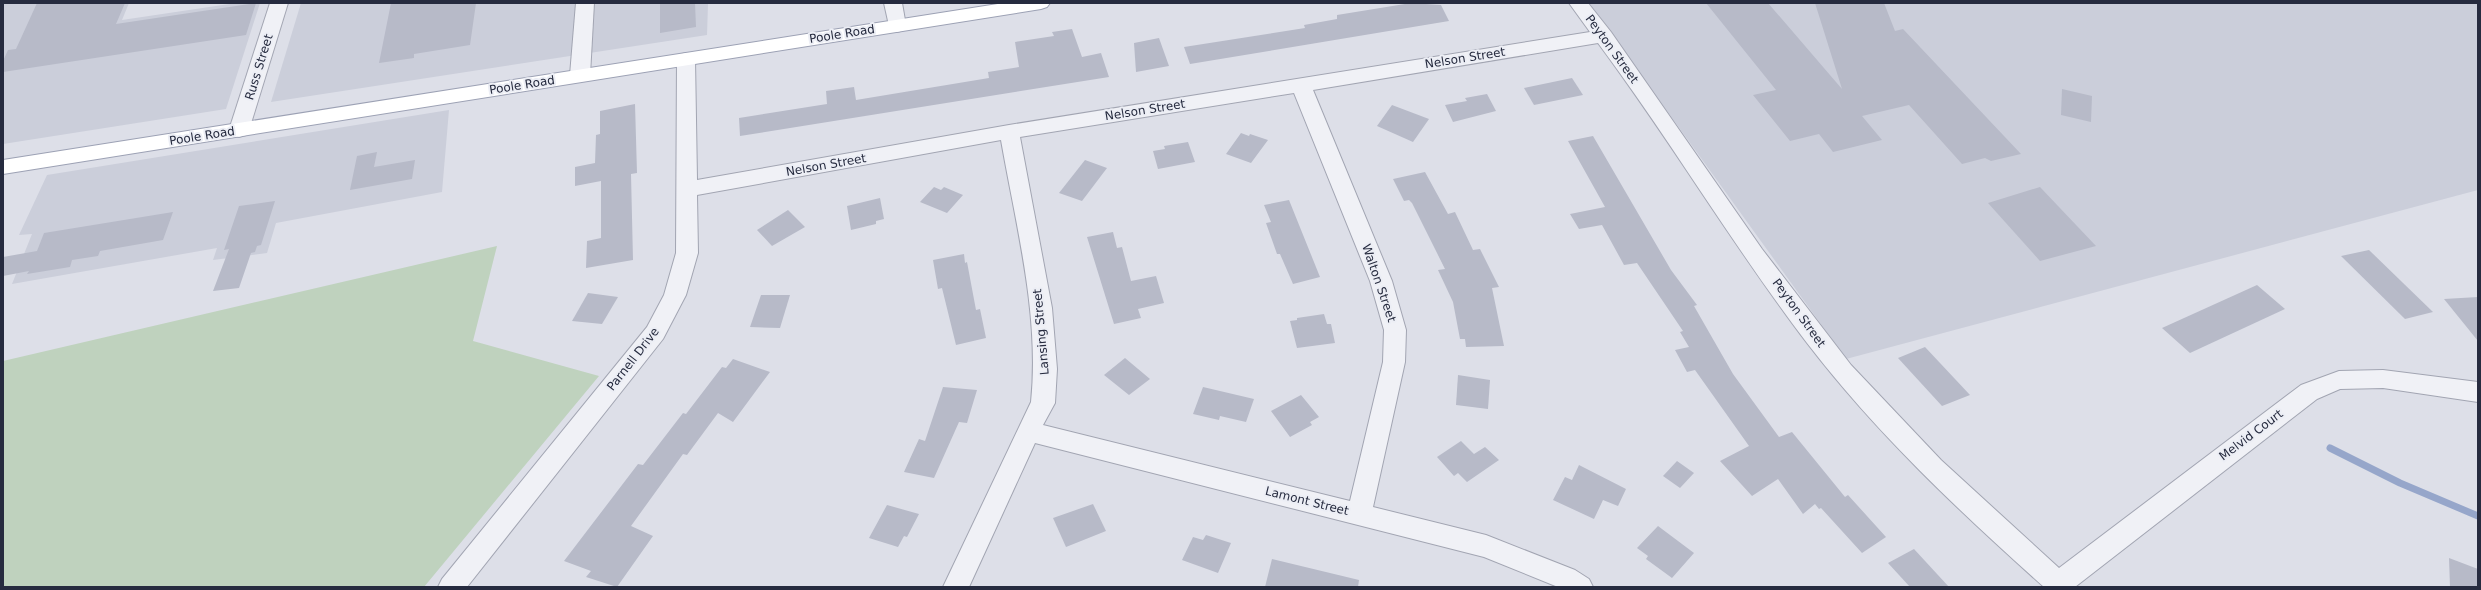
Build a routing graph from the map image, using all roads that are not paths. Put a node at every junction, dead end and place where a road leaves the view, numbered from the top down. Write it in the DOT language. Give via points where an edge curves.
graph roads {
  1 [pos="279,3"];
  2 [pos="585,3"];
  3 [pos="893,3"];
  4 [pos="1041,3"];
  5 [pos="1578,3"];
  6 [pos="897,26"];
  7 [pos="1604,36"];
  8 [pos="686,58"];
  9 [pos="580,76"];
  10 [pos="1301,85"];
  11 [pos="240,130"];
  12 [pos="1009,132"];
  13 [pos="3,167"];
  14 [pos="688,189"];
  15 [pos="2478,392"];
  16 [pos="1028,431"];
  17 [pos="1358,514"];
  18 [pos="2060,585"];
  19 [pos="450,587"];
  20 [pos="956,587"];
  21 [pos="1580,587"];
  1 -- 11 [label="street, Russ Street"];
  2 -- 9 [label="street"];
  3 -- 6 [label="street"];
  4 -- 6 [label="main road, Poole Road"];
  5 -- 7 [label="street, Peyton Street"];
  6 -- 8 [label="main road, Poole Road"];
  7 -- 10 [label="street, Nelson Street"];
  7 -- 18 [label="street, Peyton Street" via="1814,335 1860,392 1935,472"];
  8 -- 9 [label="main road, Poole Road"];
  8 -- 14 [label="street, Parnell Drive"];
  9 -- 11 [label="main road, Poole Road"];
  10 -- 12 [label="street, Nelson Street"];
  10 -- 17 [label="street, Walton Street" via="1381,281 1396,330 1394,362"];
  11 -- 13 [label="main road, Poole Road"];
  12 -- 14 [label="street, Nelson Street"];
  12 -- 16 [label="street, Lansing Street" via="1041,308 1046,369 1043,404"];
  14 -- 19 [label="street, Parnell Drive" via="687,253 676,295 655,333"];
  15 -- 18 [label="street, Melvid Court" via="2383,379 2339,380 2309,392"];
  16 -- 17 [label="street, Lamont Street"];
  16 -- 20 [label="street, Lansing Street"];
  17 -- 21 [label="street, Lamont Street" via="1486,546 1566,578"];
}
